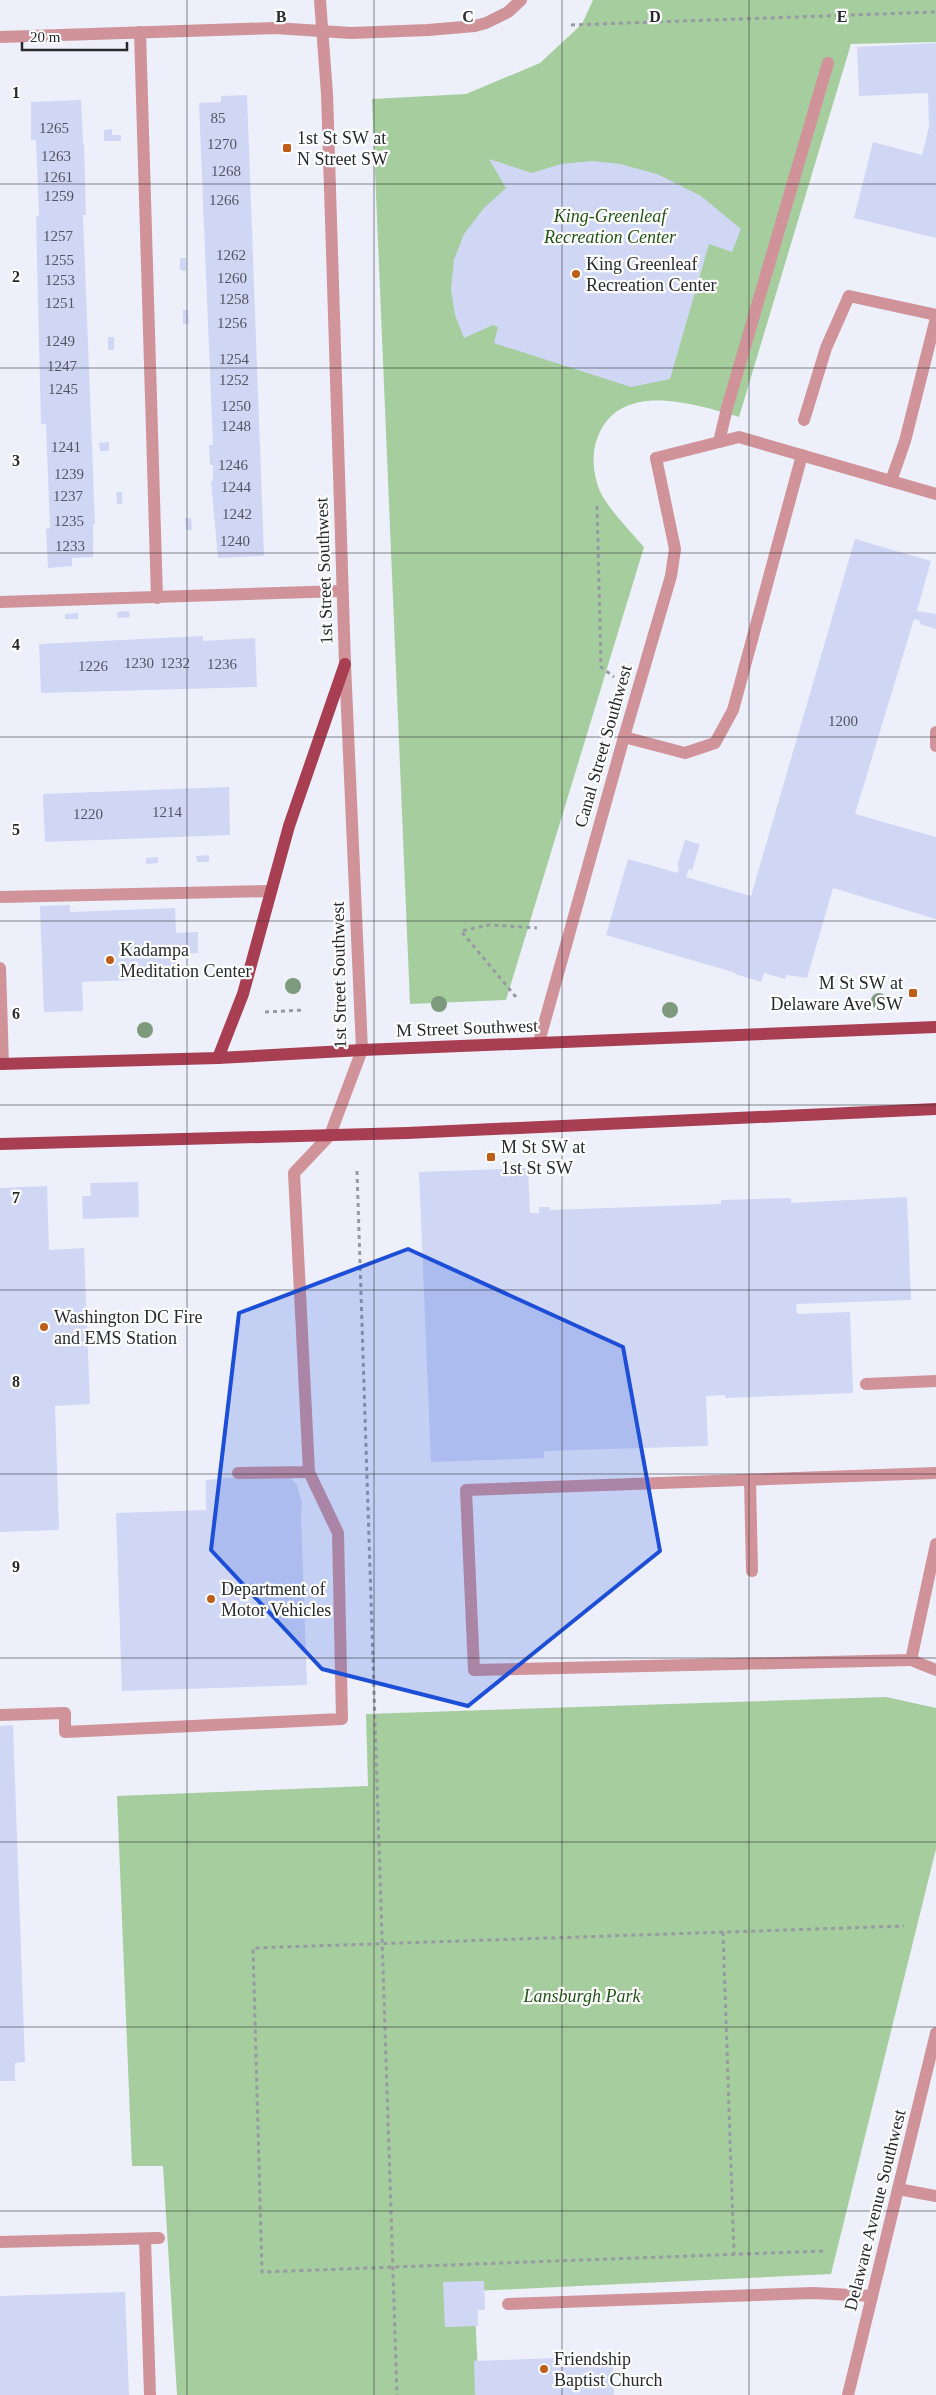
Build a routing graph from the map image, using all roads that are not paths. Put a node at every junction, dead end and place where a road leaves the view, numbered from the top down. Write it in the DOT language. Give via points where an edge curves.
graph roads {
  1 [pos="320,0"];
  2 [pos="521,0"];
  3 [pos="322,30"];
  4 [pos="140,32"];
  5 [pos="0,37"];
  6 [pos="828,63"];
  7 [pos="936,317"];
  8 [pos="804,420"];
  9 [pos="719,442"];
  10 [pos="802,455"];
  11 [pos="891,481"];
  12 [pos="936,494"];
  13 [pos="342,591"];
  14 [pos="157,598"];
  15 [pos="0,602"];
  16 [pos="345,664"];
  17 [pos="936,732"];
  18 [pos="624,737"];
  19 [pos="936,746"];
  20 [pos="271,891"];
  21 [pos="0,897"];
  22 [pos="0,968"];
  23 [pos="936,1027"];
  24 [pos="539,1042"];
  25 [pos="362,1050"];
  26 [pos="218,1058"];
  27 [pos="2,1064"];
  28 [pos="936,1109"];
  29 [pos="330,1135"];
  30 [pos="0,1144"];
  31 [pos="936,1381"];
  32 [pos="866,1384"];
  33 [pos="308,1472"];
  34 [pos="238,1473"];
  35 [pos="936,1473"];
  36 [pos="750,1480"];
  37 [pos="936,1544"];
  38 [pos="752,1571"];
  39 [pos="911,1660"];
  40 [pos="936,1670"];
  41 [pos="0,1715"];
  42 [pos="936,2033"];
  43 [pos="898,2189"];
  44 [pos="936,2196"];
  45 [pos="159,2238"];
  46 [pos="145,2239"];
  47 [pos="0,2242"];
  48 [pos="872,2296"];
  49 [pos="508,2304"];
  50 [pos="150,2395"];
  51 [pos="848,2395"];
  1 -- 3 [label="street, 1st Street Southwest"];
  2 -- 3 [label="street" via="508,12 475,26 351,33"];
  3 -- 4 [label="street" via="275,28"];
  3 -- 13 [label="street, 1st Street Southwest" via="328,104"];
  4 -- 5 [label="street"];
  4 -- 14 [label="street"];
  6 -- 9 [label="street" via="729,398"];
  7 -- 8 [label="street" via="849,296 826,348"];
  7 -- 11 [label="street" via="906,441"];
  9 -- 10 [label="street" via="739,437"];
  9 -- 18 [label="street, Canal Street Southwest" via="656,458 675,549 671,576"];
  10 -- 11 [label="street"];
  10 -- 18 [label="street" via="733,710 715,743 685,753"];
  11 -- 12 [label="street"];
  13 -- 14 [label="street"];
  13 -- 16 [label="street, 1st Street Southwest"];
  14 -- 15 [label="street"];
  16 -- 20 [label="main road" via="289,826"];
  16 -- 25 [label="street, 1st Street Southwest"];
  17 -- 19 [label="street"];
  18 -- 24 [label="street, Canal Street Southwest"];
  20 -- 21 [label="street"];
  20 -- 26 [label="main road" via="243,994"];
  22 -- 27 [label="street"];
  23 -- 24 [label="main road, M Street Southwest"];
  24 -- 25 [label="main road, M Street Southwest"];
  25 -- 26 [label="main road, M Street Southwest"];
  25 -- 29 [label="street, 1st Street Southwest"];
  26 -- 27 [label="main road, M Street Southwest"];
  28 -- 29 [label="main road"];
  29 -- 30 [label="main road"];
  29 -- 33 [label="street" via="294,1173"];
  31 -- 32 [label="street"];
  33 -- 34 [label="street"];
  33 -- 41 [label="street" via="338,1533 342,1719 65,1732 64,1713"];
  35 -- 36 [label="street"];
  36 -- 38 [label="street"];
  36 -- 39 [label="street" via="466,1490 474,1670"];
  37 -- 39 [label="street"];
  39 -- 40 [label="street"];
  42 -- 43 [label="street, Delaware Avenue Southwest"];
  43 -- 44 [label="street"];
  43 -- 48 [label="street, Delaware Avenue Southwest"];
  45 -- 46 [label="street"];
  46 -- 47 [label="street"];
  46 -- 50 [label="street"];
  48 -- 49 [label="street" via="813,2293"];
  48 -- 51 [label="street, Delaware Avenue Southwest"];
}
